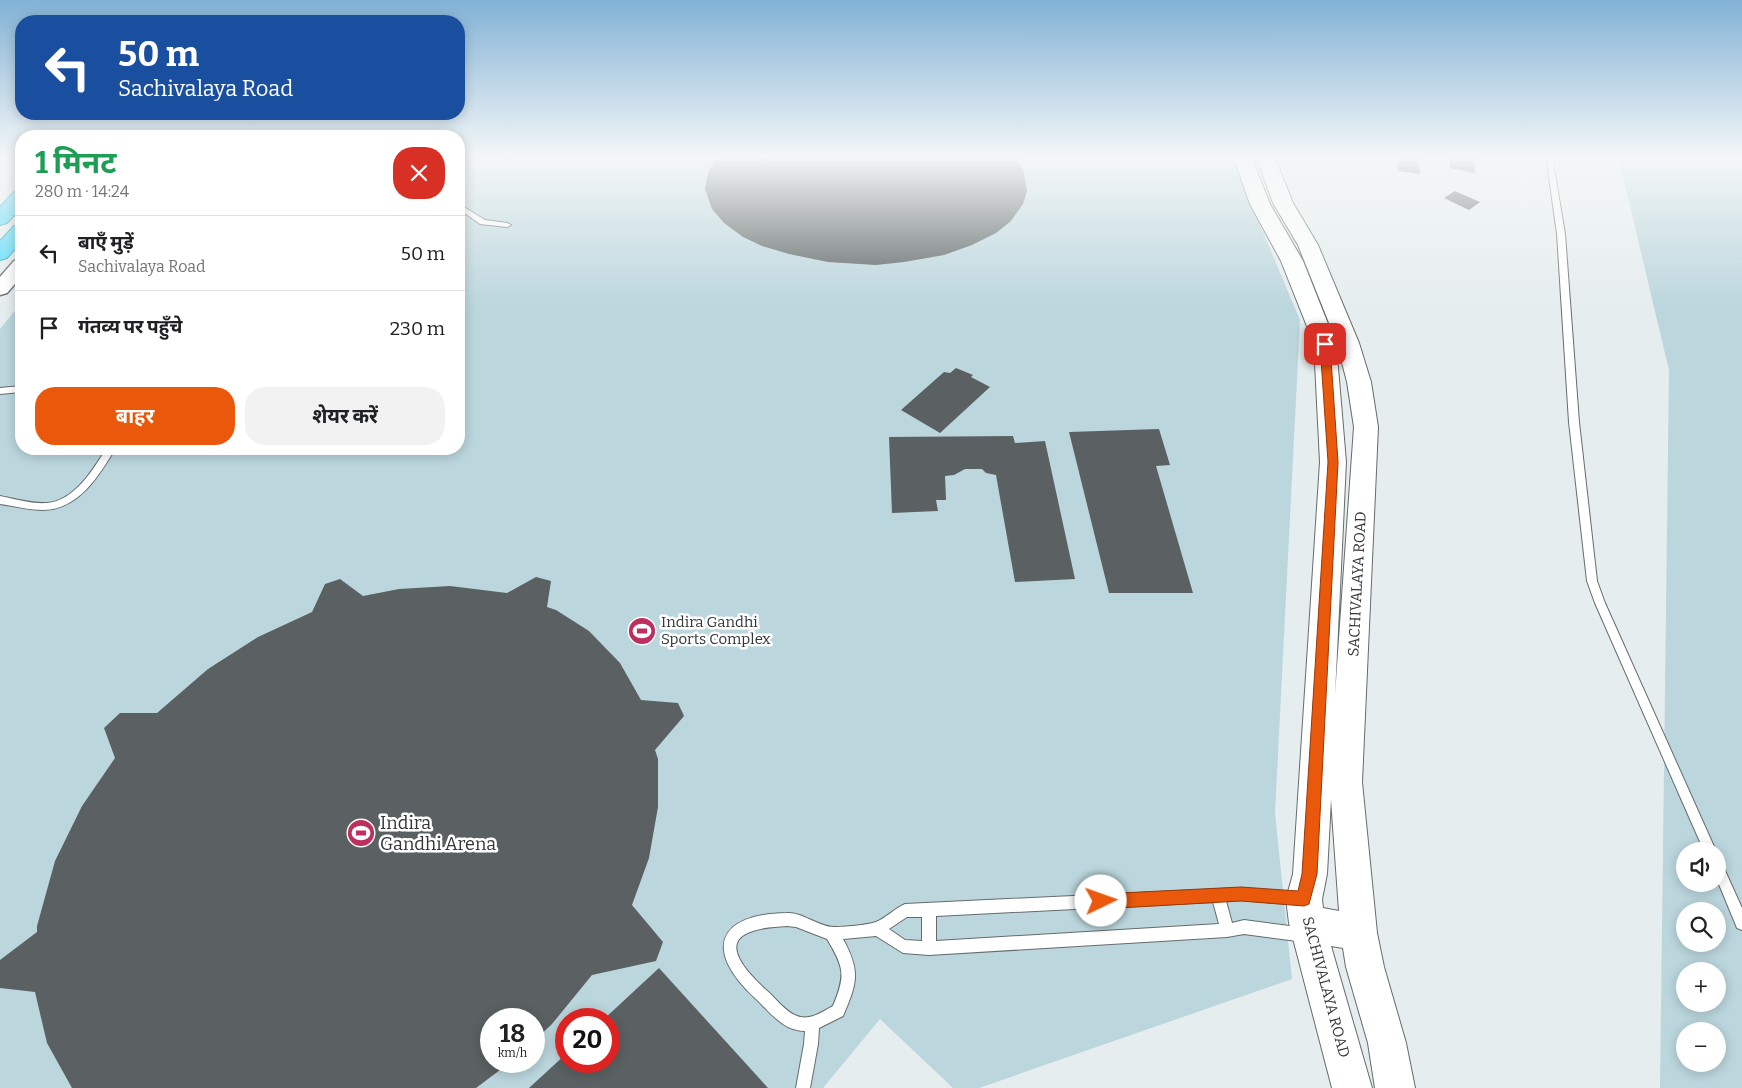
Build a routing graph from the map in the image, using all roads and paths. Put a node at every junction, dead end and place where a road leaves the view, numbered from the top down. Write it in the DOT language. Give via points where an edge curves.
graph roads {
  1 [pos="11,207"];
  2 [pos="1272,207"];
  3 [pos="1276,207"];
  4 [pos="1557,207"];
  5 [pos="465,210"];
  6 [pos="0,219"];
  7 [pos="1279,219"];
  8 [pos="507,225"];
  9 [pos="15,237"];
  10 [pos="0,254"];
  11 [pos="15,272"];
  12 [pos="0,289"];
  13 [pos="15,390"];
  14 [pos="0,391"];
  15 [pos="106,455"];
  16 [pos="0,500"];
  17 [pos="1706,842"];
  18 [pos="1726,886"];
  19 [pos="1218,895"];
  20 [pos="929,910"];
  21 [pos="1307,919"];
  22 [pos="1742,923"];
  23 [pos="877,929"];
  24 [pos="1227,930"];
  25 [pos="1359,933"];
  26 [pos="832,934"];
  27 [pos="929,948"];
  28 [pos="812,1025"];
  29 [pos="802,1088"];
  30 [pos="1352,1088"];
  31 [pos="1395,1088"];
  1 -- 6 [label="highway"];
  2 -- 7 [label="main road, SACHIVALAYA ROAD"];
  3 -- 7 [label="main road, SACHIVALAYA ROAD"];
  4 -- 17 [label="lane" via="1574,422 1592,581"];
  5 -- 8 [label="lane" via="482,222"];
  7 -- 21 [label="main road, SACHIVALAYA ROAD" via="1325,344 1333,453"];
  7 -- 25 [label="main road, SACHIVALAYA ROAD" via="1308,245 1348,343 1360,382 1366,427 1346,782"];
  9 -- 10 [label="highway"];
  11 -- 12 [label="street"];
  13 -- 14 [label="lane"];
  15 -- 16 [label="lane" via="82,488 51,506"];
  18 -- 22 [label="lane"];
  19 -- 20 [label="lane"];
  19 -- 21 [label="lane" via="1241,894"];
  19 -- 24 [label="lane"];
  20 -- 23 [label="lane" via="905,911"];
  20 -- 27 [label="lane"];
  21 -- 24 [label="lane"];
  21 -- 25 [label="main road"];
  21 -- 30 [label="main road, SACHIVALAYA ROAD"];
  23 -- 26 [label="lane"];
  23 -- 27 [label="lane" via="903,946"];
  24 -- 27 [label="lane"];
  25 -- 31 [label="main road, SACHIVALAYA ROAD"];
  26 -- 28 [label="lane" via="848,964 850,976 838,1011"];
  26 -- 28 [label="lane" via="787,919 746,926 734,934 730,945 732,962 758,992 794,1023"];
  28 -- 29 [label="lane"];
}
